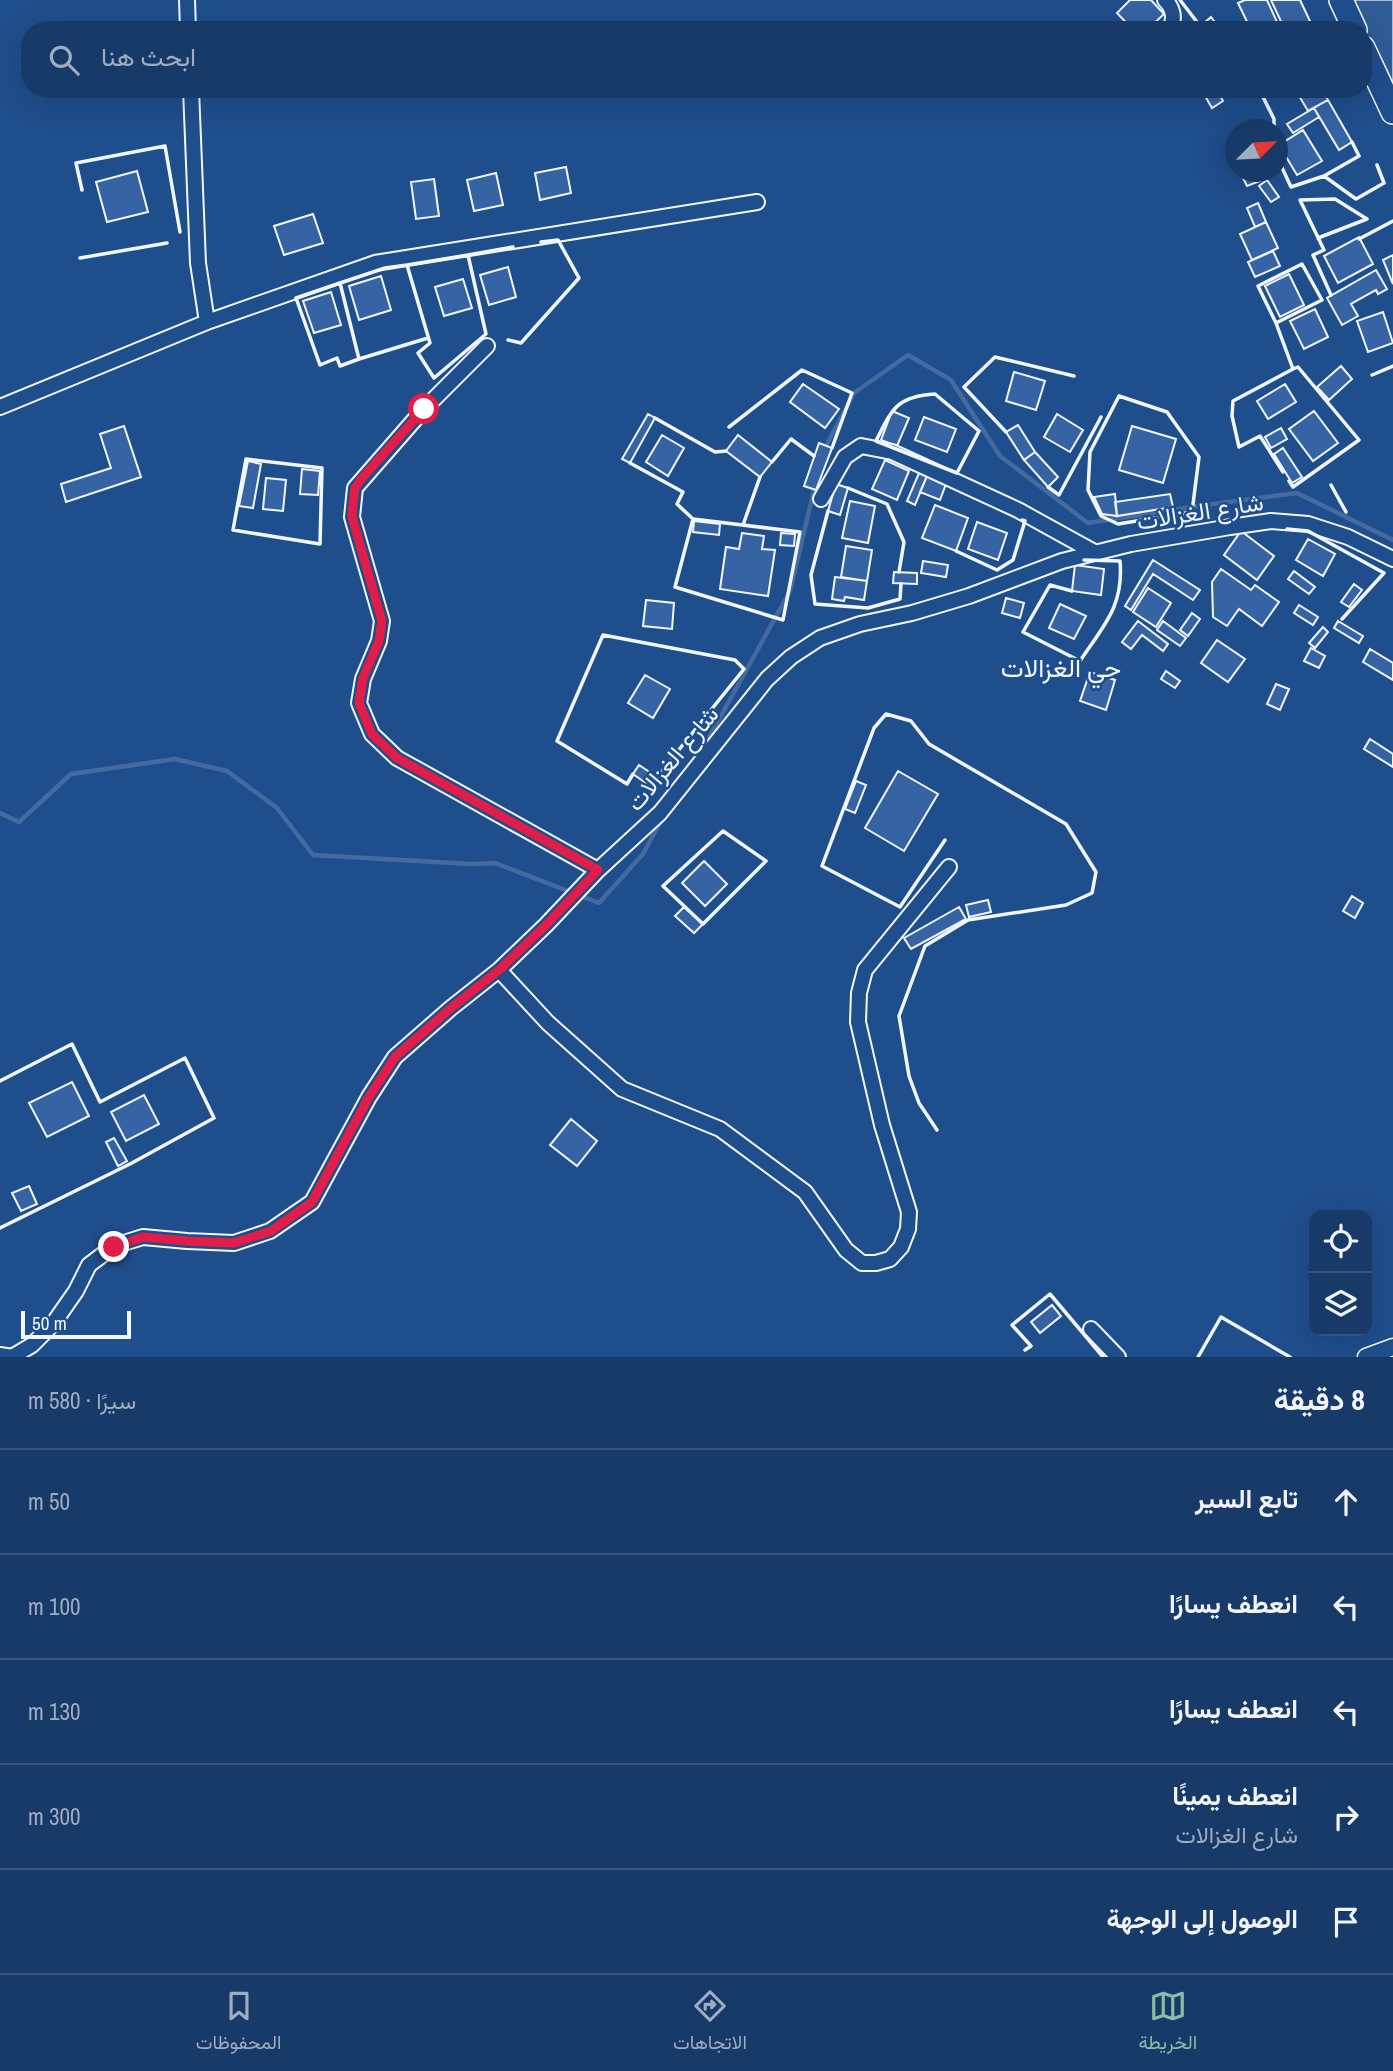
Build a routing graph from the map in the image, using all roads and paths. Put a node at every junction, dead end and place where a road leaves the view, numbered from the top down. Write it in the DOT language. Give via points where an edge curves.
graph roads {
  1 [pos="187,0"];
  2 [pos="1165,0"];
  3 [pos="1341,0"];
  4 [pos="188,21"];
  5 [pos="1174,21"];
  6 [pos="1351,21"];
  7 [pos="1372,67"];
  8 [pos="191,98"];
  9 [pos="1393,112"];
  10 [pos="757,202"];
  11 [pos="207,323"];
  12 [pos="487,346"];
  13 [pos="0,407"];
  14 [pos="821,499"];
  15 [pos="1094,552"];
  16 [pos="1393,559"];
  17 [pos="949,867"];
  18 [pos="598,870"];
  19 [pos="499,970"];
  20 [pos="1091,1329"];
  21 [pos="1393,1347"];
  22 [pos="0,1355"];
  23 [pos="1118,1357"];
  24 [pos="1366,1357"];
  1 -- 4 [label="street"];
  2 -- 5 [label="street"];
  3 -- 6 [label="highway"];
  7 -- 9 [label="highway"];
  8 -- 11 [label="street" via="198,263"];
  10 -- 11 [label="street" via="375,263"];
  11 -- 13 [label="street"];
  12 -- 18 [label="street" via="355,488 352,517 382,621 359,703 372,734 397,758"];
  14 -- 15 [label="street" via="845,457 861,446 878,449 1018,510"];
  15 -- 16 [label="street, شارع الغزالات" via="1271,521 1308,524"];
  15 -- 18 [label="street, شارع الغزالات" via="969,596 820,638 767,679 660,813"];
  17 -- 19 [label="street" via="864,970 859,993 858,1022 909,1212 901,1247 890,1259 876,1263 862,1263 846,1250 805,1192 720,1129 622,1089 548,1023"];
  18 -- 19 [label="street, شارع الغزالات"];
  19 -- 22 [label="street, شارع الغزالات" via="395,1057 312,1202 271,1231 234,1243 143,1237 114,1247 89,1265 53,1324 32,1345 12,1357"];
  20 -- 23 [label="street"];
  21 -- 24 [label="street"];
}
